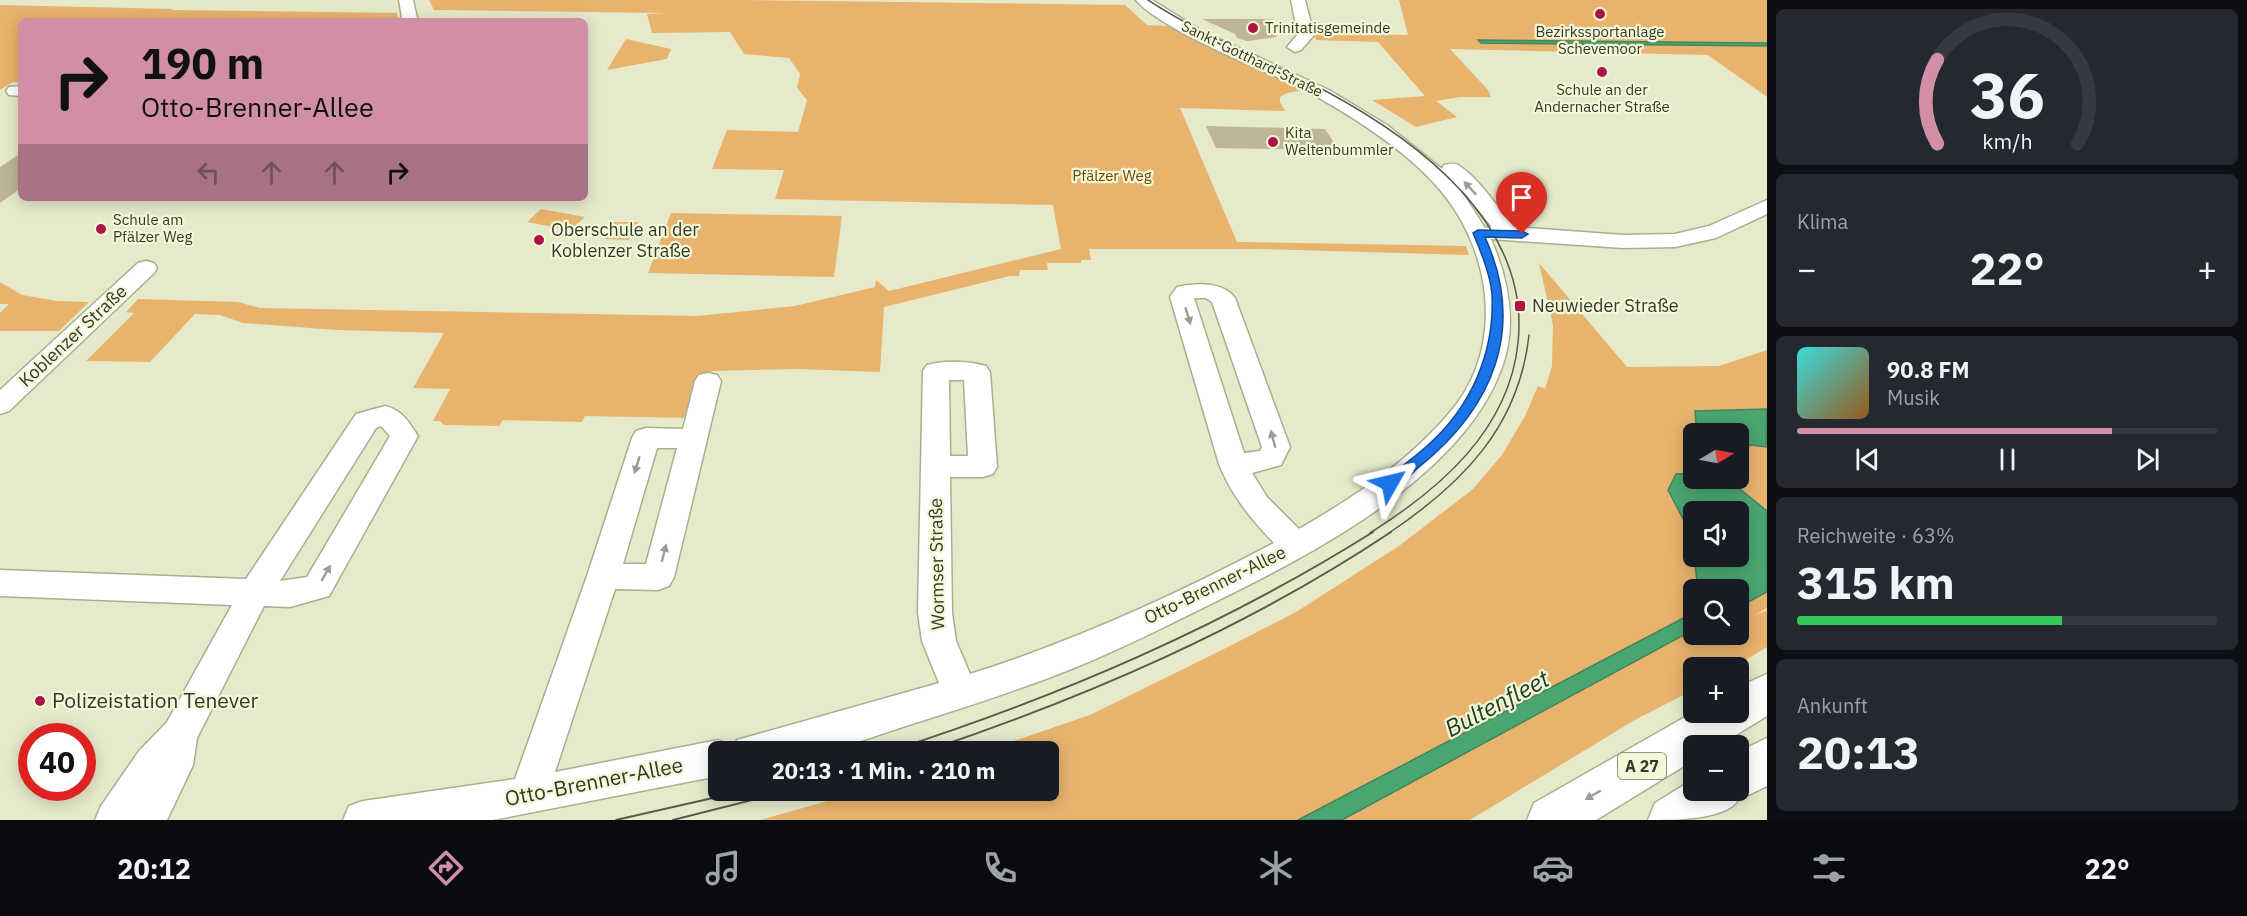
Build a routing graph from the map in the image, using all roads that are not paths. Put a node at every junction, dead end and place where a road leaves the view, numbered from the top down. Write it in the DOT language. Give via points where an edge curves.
graph roads {
  1 [pos="406,0"];
  2 [pos="1143,0"];
  3 [pos="1158,0"];
  4 [pos="1298,0"];
  5 [pos="410,18"];
  6 [pos="1295,47"];
  7 [pos="1331,98"];
  8 [pos="1767,206"];
  9 [pos="1478,233"];
  10 [pos="1508,233"];
  11 [pos="146,268"];
  12 [pos="708,381"];
  13 [pos="0,405"];
  14 [pos="694,439"];
  15 [pos="1233,464"];
  16 [pos="936,466"];
  17 [pos="1296,545"];
  18 [pos="603,576"];
  19 [pos="0,583"];
  20 [pos="255,593"];
  21 [pos="961,693"];
  22 [pos="1767,693"];
  23 [pos="1749,704"];
  24 [pos="1715,723"];
  25 [pos="180,734"];
  26 [pos="799,741"];
  27 [pos="708,760"];
  28 [pos="1767,760"];
  29 [pos="1749,771"];
  30 [pos="528,796"];
  31 [pos="1702,801"];
  32 [pos="115,820"];
  33 [pos="146,820"];
  34 [pos="363,820"];
  35 [pos="1551,820"];
  36 [pos="1672,820"];
  1 -- 5 [label="street"];
  2 -- 7 [label="street, Sankt-Gotthard-Straße" via="1209,40"];
  10 -- 3 [label="street, Sankt-Gotthard-Straße, one-way" via="1470,187 1411,136 1345,94 1194,23"];
  4 -- 6 [label="street" via="1306,35"];
  7 -- 9 [label="street, Otto-Brenner-Allee" via="1377,126 1431,169 1451,190"];
  8 -- 10 [label="street" via="1714,231 1680,239"];
  9 -- 10 [label="street"];
  9 -- 17 [label="street, Otto-Brenner-Allee" via="1498,293 1496,340 1487,372 1466,412 1408,470"];
  11 -- 13 [label="street, Koblenzer Straße"];
  12 -- 14 [label="street"];
  14 -- 18 [label="street, one-way" via="646,438"];
  18 -- 14 [label="street, one-way" via="658,577"];
  15 -- 15 [label="street, one-way" via="1271,458 1276,447 1223,298 1200,290 1185,292 1182,297"];
  15 -- 17 [label="street" via="1256,505"];
  16 -- 21 [label="street, Wormser Straße" via="935,613 939,641"];
  17 -- 21 [label="street, Otto-Brenner-Allee" via="1086,647"];
  18 -- 30 [label="street"];
  19 -- 20 [label="street"];
  20 -- 20 [label="street, one-way" via="290,594 318,586 404,436 396,424 385,416 366,421"];
  20 -- 25 [label="street"];
  21 -- 26 [label="street, Otto-Brenner-Allee"];
  22 -- 23 [label="highway"];
  24 -- 35 [label="highway, A 27, one-way"];
  25 -- 32 [label="street" via="152,764"];
  25 -- 33 [label="street" via="174,765"];
  27 -- 30 [label="street, Otto-Brenner-Allee"];
  28 -- 29 [label="highway"];
  30 -- 34 [label="street, Otto-Brenner-Allee"];
  31 -- 36 [label="highway"];
}
